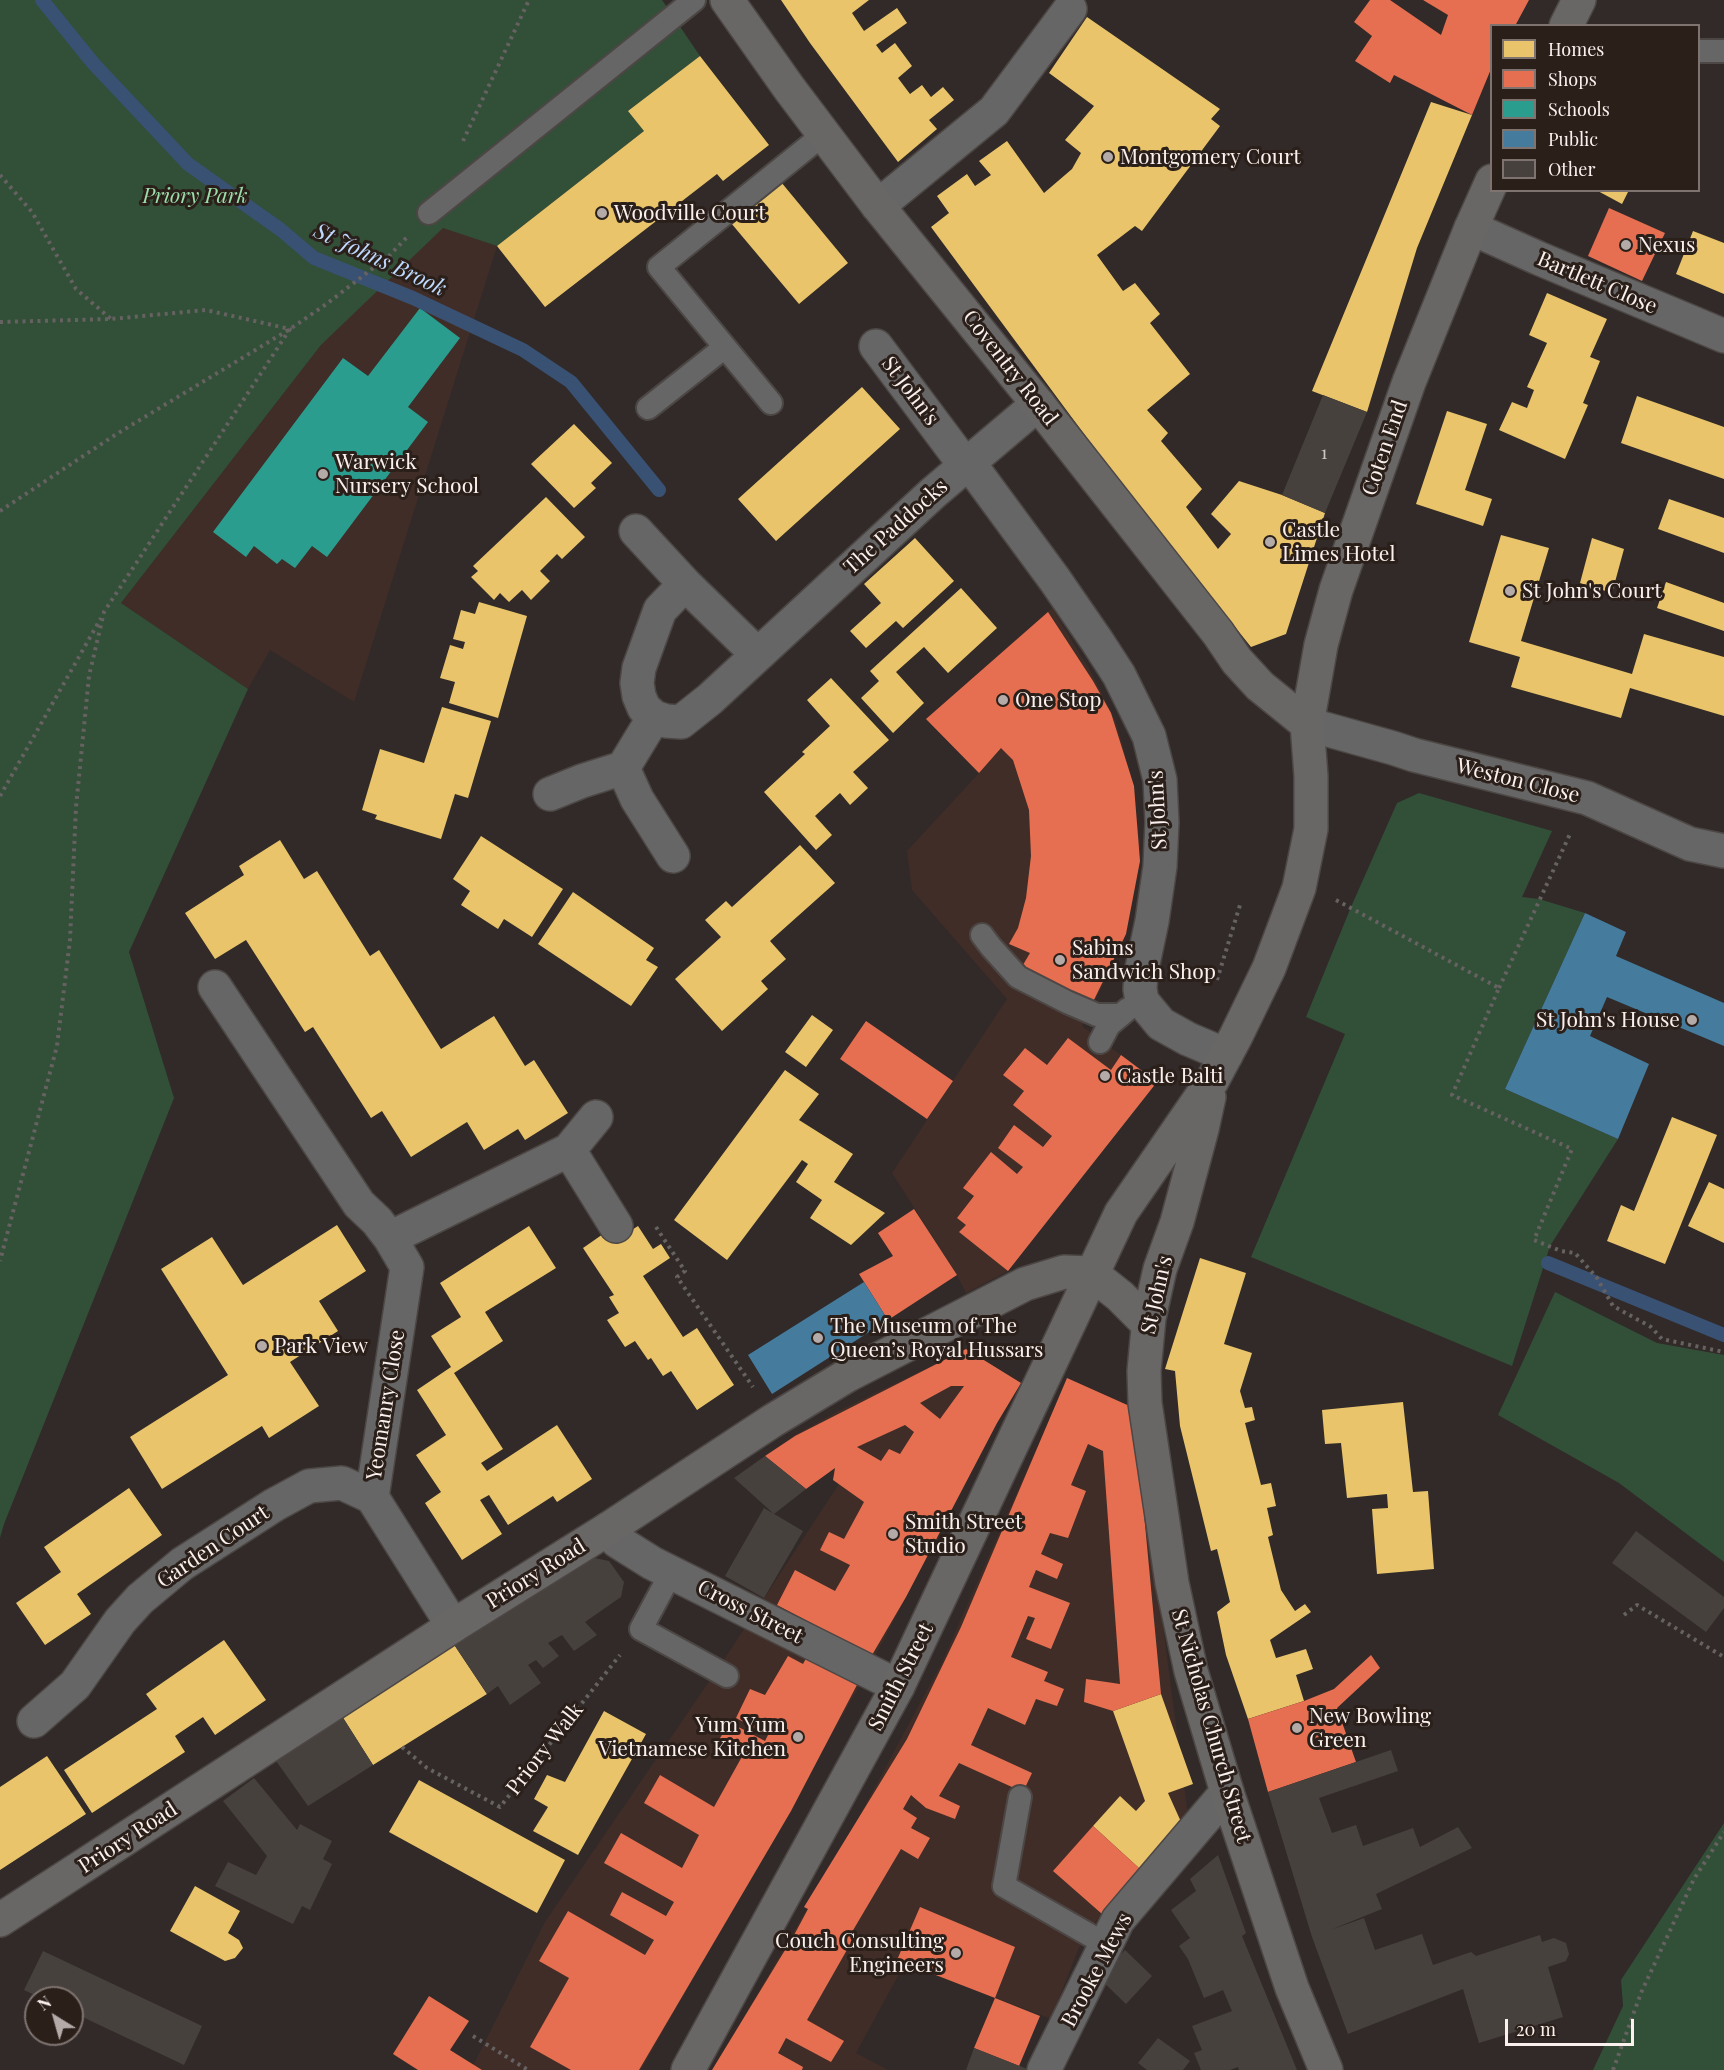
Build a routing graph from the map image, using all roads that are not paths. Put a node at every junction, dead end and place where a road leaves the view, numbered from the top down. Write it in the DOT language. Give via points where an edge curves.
graph roads {
  1 [pos="694,0"];
  2 [pos="726,0"];
  3 [pos="1070,9"];
  4 [pos="1700,51"];
  5 [pos="1724,51"];
  6 [pos="824,134"];
  7 [pos="1490,183"];
  8 [pos="878,206"];
  9 [pos="429,213"];
  10 [pos="1470,228"];
  11 [pos="1724,336"];
  12 [pos="725,346"];
  13 [pos="876,346"];
  14 [pos="771,403"];
  15 [pos="1038,404"];
  16 [pos="648,408"];
  17 [pos="967,464"];
  18 [pos="636,531"];
  19 [pos="685,584"];
  20 [pos="758,654"];
  21 [pos="654,717"];
  22 [pos="1307,724"];
  23 [pos="623,768"];
  24 [pos="550,794"];
  25 [pos="1724,850"];
  26 [pos="673,856"];
  27 [pos="982,935"];
  28 [pos="215,987"];
  29 [pos="1131,1008"];
  30 [pos="1100,1042"];
  31 [pos="1219,1068"];
  32 [pos="596,1117"];
  33 [pos="568,1150"];
  34 [pos="616,1226"];
  35 [pos="390,1238"];
  36 [pos="1091,1273"];
  37 [pos="1148,1324"];
  38 [pos="1144,1371"];
  39 [pos="372,1497"];
  40 [pos="608,1529"];
  41 [pos="671,1573"];
  42 [pos="453,1626"];
  43 [pos="727,1676"];
  44 [pos="898,1686"];
  45 [pos="34,1721"];
  46 [pos="1227,1792"];
  47 [pos="1020,1797"];
  48 [pos="0,1920"];
  49 [pos="1107,1945"];
  50 [pos="688,2070"];
  51 [pos="1044,2070"];
  52 [pos="1326,2070"];
  1 -- 9 [label="lane"];
  2 -- 6 [label="main road, Coventry Road"];
  3 -- 8 [label="street" via="994,111"];
  4 -- 5 [label="lane"];
  6 -- 8 [label="main road, Coventry Road"];
  6 -- 12 [label="lane" via="659,267"];
  7 -- 10 [label="main road, Coten End"];
  8 -- 15 [label="main road, Coventry Road"];
  10 -- 11 [label="street, Bartlett Close"];
  10 -- 22 [label="main road, Coten End" via="1409,382 1336,590 1321,645"];
  12 -- 14 [label="lane"];
  12 -- 16 [label="lane"];
  13 -- 17 [label="street, St John's"];
  15 -- 17 [label="street, The Paddocks"];
  15 -- 22 [label="main road, Coventry Road" via="1237,661 1278,704"];
  17 -- 20 [label="street, The Paddocks"];
  17 -- 29 [label="street, St John's" via="1097,641 1149,736 1160,780 1160,866 1140,989"];
  18 -- 19 [label="street"];
  19 -- 20 [label="street"];
  19 -- 21 [label="street" via="660,610 639,668 639,696"];
  20 -- 21 [label="street, The Paddocks" via="681,722"];
  21 -- 23 [label="street"];
  22 -- 25 [label="street, Weston Close" via="1587,798 1690,844"];
  22 -- 31 [label="main road, St John's" via="1312,813 1299,888 1269,968"];
  23 -- 24 [label="street"];
  23 -- 26 [label="street" via="637,799"];
  27 -- 29 [label="lane" via="1018,977 1067,1002 1097,1014"];
  28 -- 35 [label="street, Yeomanry Close" via="359,1204"];
  29 -- 30 [label="lane" via="1109,1025"];
  29 -- 31 [label="street" via="1188,1039"];
  31 -- 36 [label="main road, St John's" via="1121,1213"];
  31 -- 37 [label="main road, St John's" via="1160,1269"];
  32 -- 33 [label="street"];
  33 -- 34 [label="street"];
  33 -- 35 [label="street"];
  35 -- 39 [label="street, Yeomanry Close" via="407,1267"];
  36 -- 37 [label="main road"];
  36 -- 40 [label="main road, Priory Road" via="1064,1272 1025,1284 848,1375"];
  36 -- 44 [label="main road, Smith Street"];
  37 -- 38 [label="main road, St John's"];
  38 -- 46 [label="main road, St Nicholas Church Street" via="1145,1403 1173,1583 1191,1671"];
  39 -- 42 [label="street, Yeomanry Close"];
  39 -- 45 [label="street, Garden Court" via="342,1483 309,1486 182,1564 140,1599 75,1685"];
  40 -- 41 [label="street, Cross Street" via="617,1541"];
  40 -- 42 [label="main road, Priory Road"];
  41 -- 43 [label="lane" via="641,1629"];
  41 -- 44 [label="street, Cross Street"];
  42 -- 48 [label="main road, Priory Road"];
  44 -- 50 [label="main road, Smith Street"];
  46 -- 49 [label="street, Brooke Mews" via="1118,1920"];
  46 -- 52 [label="main road, St Nicholas Church Street" via="1292,1988"];
  47 -- 49 [label="lane" via="1004,1886"];
  49 -- 51 [label="street, Brooke Mews"];
}
